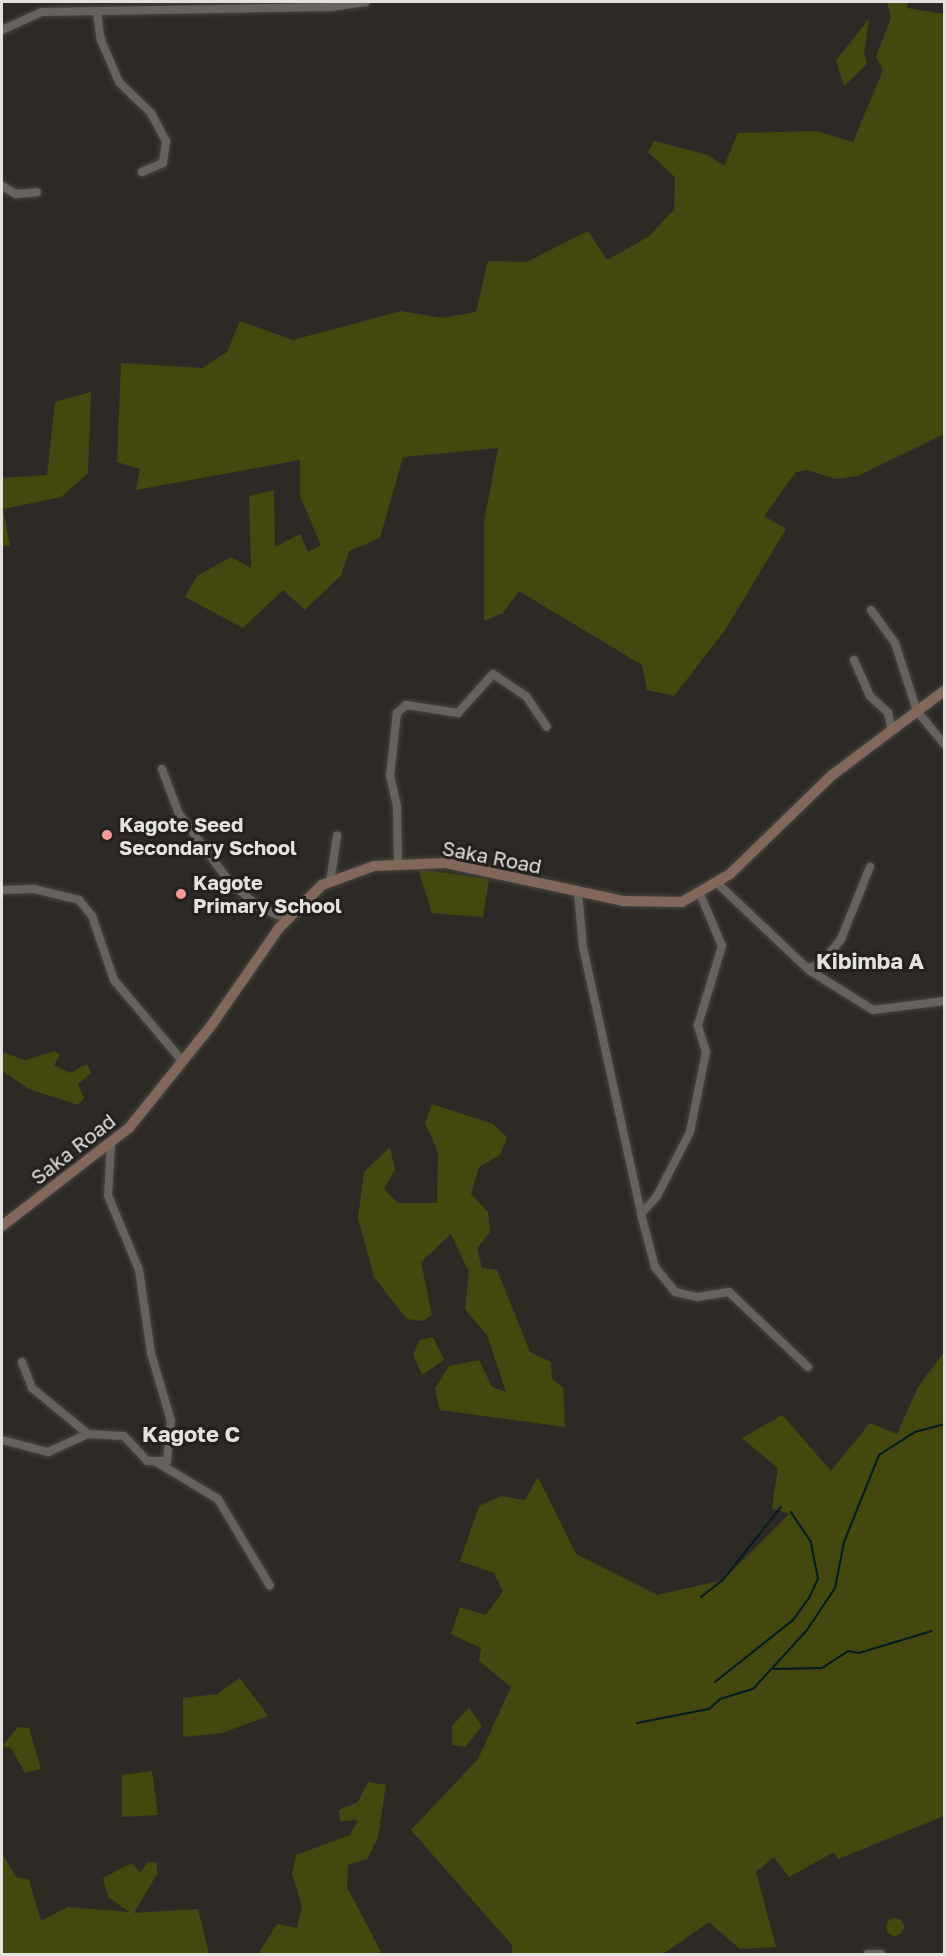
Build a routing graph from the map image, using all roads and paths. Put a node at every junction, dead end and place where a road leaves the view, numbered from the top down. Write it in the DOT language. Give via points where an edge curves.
graph roads {
  1 [pos="366,2"];
  2 [pos="98,13"];
  3 [pos="2,30"];
  4 [pos="142,172"];
  5 [pos="2,186"];
  6 [pos="37,192"];
  7 [pos="871,610"];
  8 [pos="854,660"];
  9 [pos="945,691"];
  10 [pos="917,711"];
  11 [pos="547,727"];
  12 [pos="892,730"];
  13 [pos="945,744"];
  14 [pos="162,769"];
  15 [pos="337,836"];
  16 [pos="398,865"];
  17 [pos="870,867"];
  18 [pos="330,882"];
  19 [pos="717,883"];
  20 [pos="2,890"];
  21 [pos="578,893"];
  22 [pos="700,894"];
  23 [pos="287,919"];
  24 [pos="807,968"];
  25 [pos="945,1001"];
  26 [pos="183,1062"];
  27 [pos="111,1145"];
  28 [pos="641,1214"];
  29 [pos="2,1226"];
  30 [pos="22,1362"];
  31 [pos="808,1367"];
  32 [pos="88,1434"];
  33 [pos="2,1440"];
  34 [pos="159,1463"];
  35 [pos="270,1586"];
  36 [pos="868,1954"];
  37 [pos="881,1954"];
  1 -- 2 [label="street" via="332,7"];
  2 -- 3 [label="street" via="42,12"];
  2 -- 4 [label="street" via="101,40 119,82 151,113 166,141 164,163"];
  5 -- 6 [label="street" via="16,194"];
  7 -- 10 [label="street" via="895,643"];
  8 -- 12 [label="street" via="870,696 888,713"];
  9 -- 10 [label="main road, Saka Road"];
  10 -- 12 [label="main road, Saka Road"];
  10 -- 13 [label="street"];
  11 -- 16 [label="street" via="526,696 493,674 458,713 406,705 397,713 390,776 397,806"];
  12 -- 19 [label="main road, Saka Road" via="810,794"];
  14 -- 23 [label="street" via="179,814 229,881 259,907"];
  15 -- 18 [label="street"];
  16 -- 18 [label="main road, Saka Road" via="374,866"];
  16 -- 21 [label="main road, Saka Road" via="446,863"];
  17 -- 24 [label="street" via="841,939 821,964"];
  18 -- 23 [label="main road, Saka Road" via="308,895"];
  19 -- 22 [label="main road, Saka Road"];
  19 -- 24 [label="street"];
  20 -- 26 [label="street" via="34,889 79,900 92,916 114,981"];
  21 -- 22 [label="main road, Saka Road" via="651,905"];
  21 -- 28 [label="street" via="583,947"];
  22 -- 28 [label="street" via="722,946 698,1025 706,1052 690,1132 657,1196"];
  23 -- 26 [label="main road, Saka Road"];
  24 -- 25 [label="street" via="873,1010"];
  26 -- 27 [label="main road, Saka Road"];
  27 -- 29 [label="main road, Saka Road"];
  27 -- 34 [label="street" via="108,1195 139,1270 151,1353 171,1421 170,1453"];
  28 -- 31 [label="street" via="655,1267 675,1292 698,1297 729,1292"];
  30 -- 32 [label="street" via="32,1388"];
  32 -- 33 [label="street" via="48,1452"];
  32 -- 34 [label="street" via="124,1436 147,1461"];
  34 -- 35 [label="street" via="218,1498"];
  36 -- 37 [label="street"];
}
